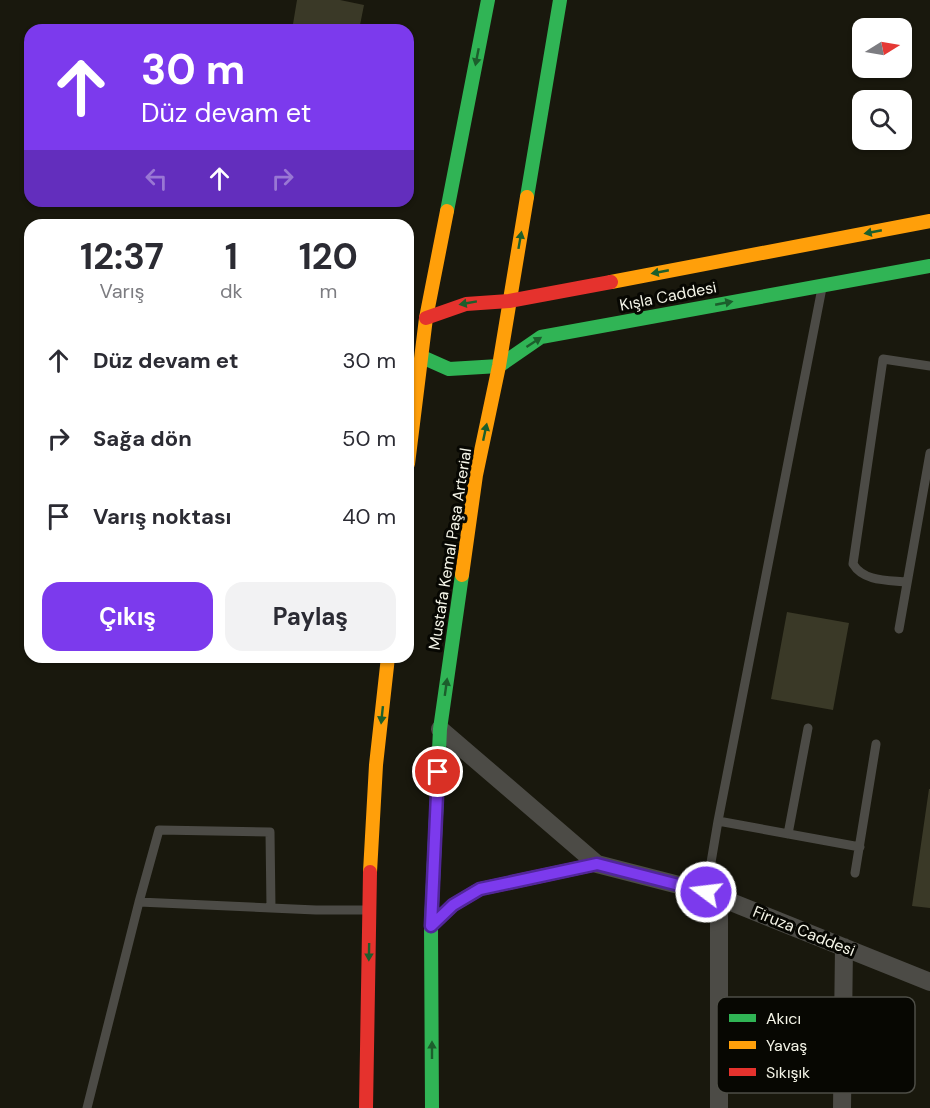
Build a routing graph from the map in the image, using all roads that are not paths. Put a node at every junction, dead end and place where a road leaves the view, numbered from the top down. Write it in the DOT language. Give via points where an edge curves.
graph roads {
  1 [pos="488,0"];
  2 [pos="560,0"];
  3 [pos="930,221"];
  4 [pos="930,266"];
  5 [pos="823,284"];
  6 [pos="509,301"];
  7 [pos="426,318"];
  8 [pos="422,357"];
  9 [pos="499,366"];
  10 [pos="930,366"];
  11 [pos="414,418"];
  12 [pos="930,453"];
  13 [pos="907,582"];
  14 [pos="899,629"];
  15 [pos="387,663"];
  16 [pos="808,728"];
  17 [pos="440,729"];
  18 [pos="876,744"];
  19 [pos="718,821"];
  20 [pos="788,834"];
  21 [pos="860,847"];
  22 [pos="597,864"];
  23 [pos="855,873"];
  24 [pos="712,895"];
  25 [pos="139,902"];
  26 [pos="271,908"];
  27 [pos="369,910"];
  28 [pos="431,926"];
  29 [pos="844,947"];
  30 [pos="930,982"];
  31 [pos="843,997"];
  32 [pos="717,1047"];
  33 [pos="719,1093"];
  34 [pos="842,1093"];
  35 [pos="87,1108"];
  36 [pos="366,1108"];
  37 [pos="432,1108"];
  38 [pos="719,1108"];
  39 [pos="842,1108"];
  1 -- 7 [label="main road, one-way"];
  6 -- 2 [label="main road, Mustafa Kemal Paşa Arterial, one-way"];
  3 -- 6 [label="main road, one-way"];
  4 -- 5 [label="main road, Kışla Caddesi"];
  9 -- 5 [label="main road, Kışla Caddesi, one-way" via="540,337"];
  5 -- 19 [label="lane"];
  6 -- 7 [label="main road, one-way" via="454,306"];
  6 -- 9 [label="main road, Mustafa Kemal Paşa Arterial"];
  7 -- 8 [label="main road"];
  8 -- 9 [label="main road" via="449,369"];
  8 -- 11 [label="main road"];
  17 -- 9 [label="main road, Mustafa Kemal Paşa Arterial, one-way" via="476,475"];
  10 -- 13 [label="lane" via="883,359 853,564 864,577"];
  12 -- 13 [label="lane"];
  13 -- 14 [label="lane"];
  15 -- 27 [label="main road, one-way" via="376,765"];
  16 -- 20 [label="lane"];
  17 -- 22 [label="street, Firuza Caddesi"];
  17 -- 28 [label="main road, Mustafa Kemal Paşa Arterial"];
  18 -- 21 [label="lane"];
  19 -- 20 [label="lane"];
  19 -- 24 [label="lane"];
  20 -- 21 [label="lane"];
  21 -- 23 [label="lane"];
  22 -- 24 [label="street, Firuza Caddesi"];
  22 -- 28 [label="main road" via="480,889 453,905"];
  24 -- 29 [label="street, Firuza Caddesi"];
  24 -- 32 [label="street"];
  25 -- 26 [label="lane"];
  25 -- 26 [label="lane" via="159,830 270,831"];
  25 -- 35 [label="lane"];
  26 -- 27 [label="lane"];
  27 -- 36 [label="main road, one-way"];
  37 -- 28 [label="main road, Mustafa Kemal Paşa Arterial, one-way"];
  29 -- 30 [label="street, Firuza Caddesi"];
  29 -- 31 [label="street"];
  33 -- 38 [label="street"];
  34 -- 39 [label="street"];
}
